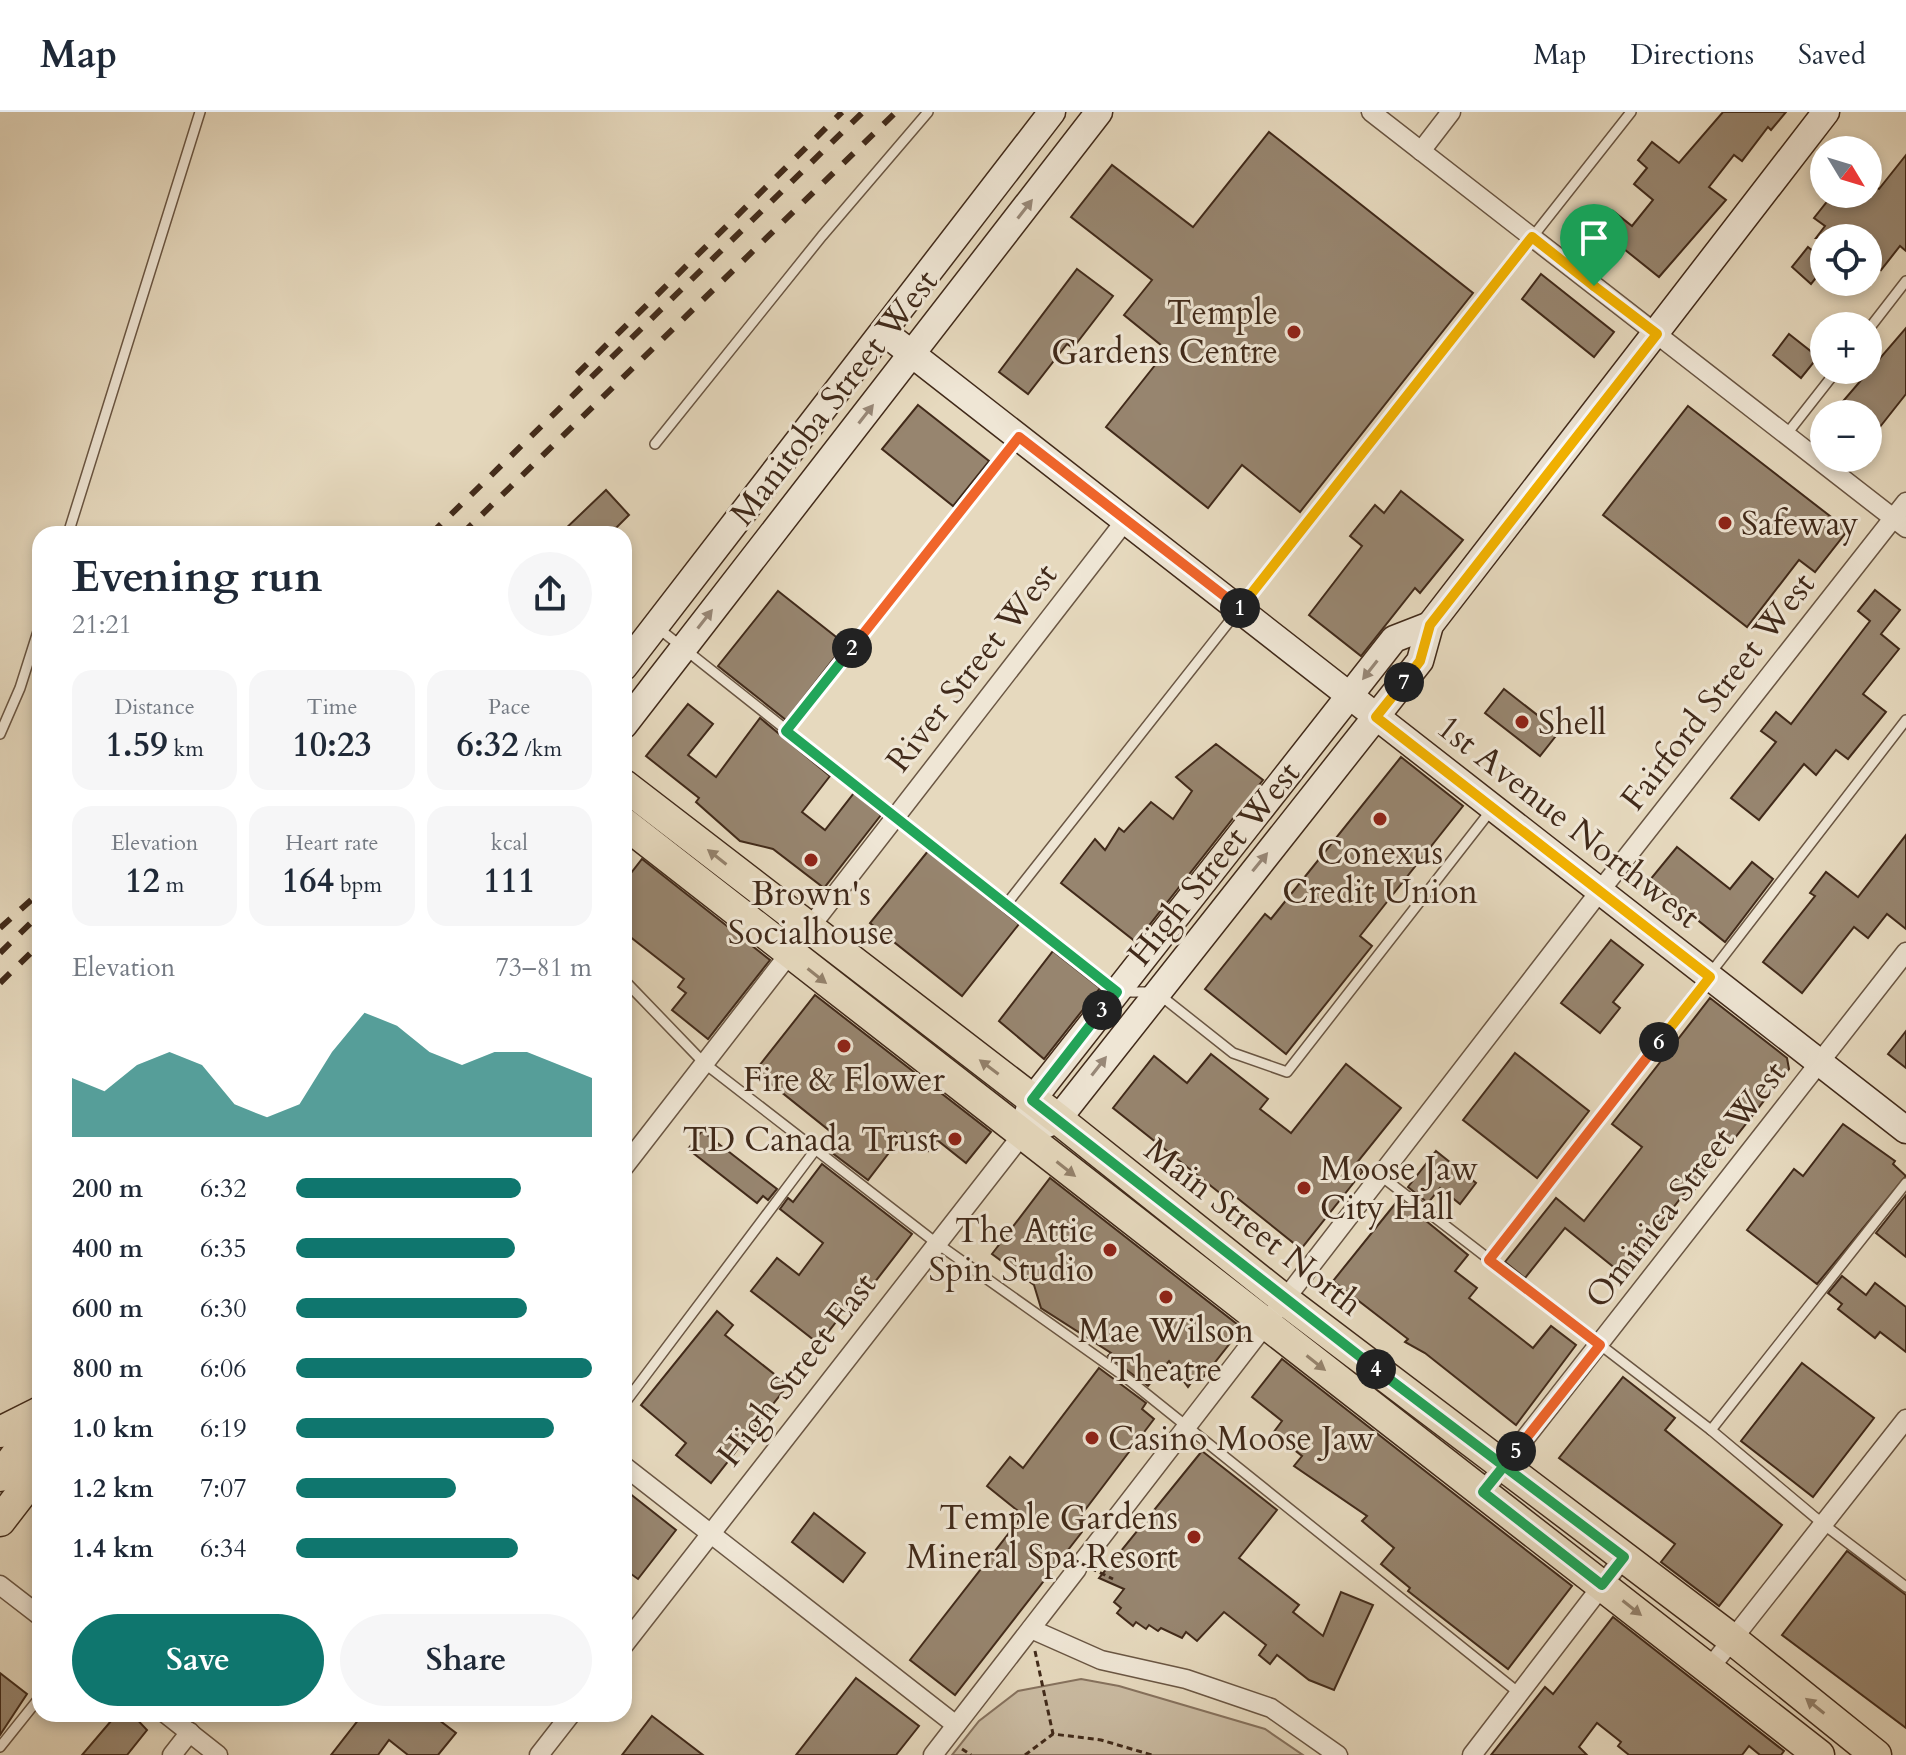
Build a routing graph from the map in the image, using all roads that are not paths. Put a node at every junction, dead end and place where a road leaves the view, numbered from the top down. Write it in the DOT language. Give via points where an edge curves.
graph roads {
  1 [pos="200,112"];
  2 [pos="928,112"];
  3 [pos="1052,112"];
  4 [pos="1099,112"];
  5 [pos="1371,112"];
  6 [pos="1451,112"];
  7 [pos="1631,112"];
  8 [pos="1826,112"];
  9 [pos="1421,151"];
  10 [pos="1532,237"];
  11 [pos="1906,281"];
  12 [pos="1882,312"];
  13 [pos="885,333"];
  14 [pos="1657,334"];
  15 [pos="913,355"];
  16 [pos="1826,384"];
  17 [pos="1786,435"];
  18 [pos="1019,437"];
  19 [pos="655,444"];
  20 [pos="1906,502"];
  21 [pos="1125,521"];
  22 [pos="1900,524"];
  23 [pos="71,526"];
  24 [pos="1239,609"];
  25 [pos="1430,625"];
  26 [pos="655,626"];
  27 [pos="682,648"];
  28 [pos="32,650"];
  29 [pos="632,656"];
  30 [pos="1349,696"];
  31 [pos="632,714"];
  32 [pos="1376,717"];
  33 [pos="1906,720"];
  34 [pos="786,731"];
  35 [pos="0,734"];
  36 [pos="632,791"];
  37 [pos="1494,806"];
  38 [pos="894,818"];
  39 [pos="632,829"];
  40 [pos="1600,891"];
  41 [pos="1005,906"];
  42 [pos="808,928"];
  43 [pos="1906,952"];
  44 [pos="789,954"];
  45 [pos="1710,977"];
  46 [pos="632,988"];
  47 [pos="1117,992"];
  48 [pos="1156,992"];
  49 [pos="704,1063"];
  50 [pos="1821,1064"];
  51 [pos="1032,1100"];
  52 [pos="1058,1119"];
  53 [pos="1906,1130"];
  54 [pos="1022,1135"];
  55 [pos="816,1149"];
  56 [pos="632,1157"];
  57 [pos="1381,1176"];
  58 [pos="1906,1183"];
  59 [pos="935,1242"];
  60 [pos="1489,1260"];
  61 [pos="1286,1301"];
  62 [pos="1267,1326"];
  63 [pos="1600,1345"];
  64 [pos="632,1393"];
  65 [pos="32,1416"];
  66 [pos="1906,1419"];
  67 [pos="1185,1429"];
  68 [pos="1711,1430"];
  69 [pos="0,1432"];
  70 [pos="32,1434"];
  71 [pos="1503,1467"];
  72 [pos="632,1472"];
  73 [pos="0,1476"];
  74 [pos="32,1479"];
  75 [pos="1483,1492"];
  76 [pos="0,1521"];
  77 [pos="1823,1524"];
  78 [pos="710,1533"];
  79 [pos="1624,1557"];
  80 [pos="0,1585"];
  81 [pos="1602,1585"];
  82 [pos="1906,1587"];
  83 [pos="32,1610"];
  84 [pos="1031,1629"];
  85 [pos="632,1635"];
  86 [pos="1732,1639"];
  87 [pos="1709,1669"];
  88 [pos="1519,1693"];
  89 [pos="32,1707"];
  90 [pos="177,1722"];
  91 [pos="565,1722"];
  92 [pos="956,1725"];
  93 [pos="190,1732"];
  94 [pos="0,1747"];
  95 [pos="172,1755"];
  96 [pos="218,1755"];
  97 [pos="539,1755"];
  98 [pos="933,1755"];
  99 [pos="1338,1755"];
  100 [pos="1472,1755"];
  101 [pos="1819,1755"];
  102 [pos="1876,1755"];
  1 -- 23 [label="lane"];
  2 -- 19 [label="lane"];
  3 -- 13 [label="main road, Manitoba Street West"];
  15 -- 4 [label="main road, Manitoba Street West, one-way"];
  5 -- 9 [label="street"];
  6 -- 9 [label="street"];
  7 -- 10 [label="lane"];
  8 -- 14 [label="main road, High Street West"];
  9 -- 10 [label="street"];
  10 -- 14 [label="street"];
  10 -- 24 [label="lane"];
  11 -- 12 [label="lane"];
  13 -- 15 [label="main road, 1st Avenue Northwest"];
  13 -- 26 [label="main road, Manitoba Street West"];
  14 -- 17 [label="street"];
  14 -- 25 [label="main road, High Street West"];
  15 -- 18 [label="main road, 1st Avenue Northwest"];
  27 -- 15 [label="main road, Manitoba Street West, one-way"];
  16 -- 17 [label="lane"];
  17 -- 22 [label="street"];
  18 -- 21 [label="main road, 1st Avenue Northwest"];
  18 -- 34 [label="lane"];
  20 -- 22 [label="street, Fairford Street West"];
  21 -- 24 [label="main road, 1st Avenue Northwest"];
  21 -- 38 [label="street, River Street West"];
  22 -- 40 [label="street, Fairford Street West"];
  24 -- 30 [label="main road, 1st Avenue Northwest"];
  24 -- 41 [label="lane"];
  25 -- 30 [label="main road, High Street West, one-way" via="1394,639"];
  25 -- 32 [label="main road, High Street West" via="1420,661"];
  26 -- 27 [label="lane"];
  26 -- 29 [label="main road, Manitoba Street West"];
  27 -- 31 [label="main road, Manitoba Street West"];
  27 -- 34 [label="lane"];
  28 -- 35 [label="lane"];
  30 -- 32 [label="main road, 1st Avenue Northwest"];
  30 -- 47 [label="main road, High Street West"];
  32 -- 37 [label="main road, 1st Avenue Northwest"];
  48 -- 32 [label="main road, High Street West, one-way"];
  33 -- 45 [label="lane"];
  34 -- 38 [label="lane"];
  42 -- 36 [label="main road, Main Street North, one-way"];
  37 -- 40 [label="main road, 1st Avenue Northwest"];
  37 -- 48 [label="lane" via="1287,1072 1233,1053"];
  38 -- 41 [label="lane"];
  38 -- 42 [label="street, River Street West"];
  39 -- 44 [label="main road, Main Street North"];
  40 -- 45 [label="main road, 1st Avenue Northwest"];
  40 -- 57 [label="street, Fairford Street West"];
  41 -- 47 [label="lane"];
  42 -- 44 [label="street, River Street West"];
  51 -- 42 [label="main road, Main Street North, one-way"];
  43 -- 50 [label="street, Ominica Street West"];
  44 -- 49 [label="street, River Street West"];
  44 -- 54 [label="main road, Main Street North, one-way"];
  45 -- 50 [label="main road, 1st Avenue Northwest"];
  45 -- 60 [label="lane"];
  46 -- 49 [label="lane"];
  47 -- 48 [label="lane"];
  47 -- 51 [label="main road, High Street West"];
  52 -- 48 [label="main road, High Street West, one-way"];
  49 -- 55 [label="lane"];
  49 -- 56 [label="street, River Street West"];
  50 -- 53 [label="main road, 1st Avenue Northwest"];
  50 -- 63 [label="street, Ominica Street West"];
  51 -- 52 [label="main road, Main Street North"];
  51 -- 54 [label="main road, High Street West"];
  52 -- 54 [label="main road, High Street West"];
  52 -- 61 [label="main road, Main Street North"];
  54 -- 59 [label="street, High Street East"];
  54 -- 62 [label="main road, Main Street North, one-way"];
  55 -- 59 [label="lane"];
  55 -- 64 [label="lane"];
  57 -- 60 [label="lane"];
  57 -- 61 [label="street, Fairford Street West"];
  58 -- 68 [label="lane"];
  59 -- 67 [label="lane" via="1124,1376"];
  59 -- 78 [label="street, High Street East"];
  60 -- 63 [label="lane"];
  61 -- 62 [label="street, Fairford Street West"];
  61 -- 71 [label="main road, Main Street North"];
  62 -- 67 [label="street, Fairford Street West"];
  62 -- 75 [label="main road, Main Street North, one-way"];
  63 -- 68 [label="lane"];
  63 -- 71 [label="street, Ominica Street West"];
  65 -- 69 [label="main road"];
  66 -- 77 [label="street"];
  67 -- 84 [label="street, Fairford Street West" via="1075,1562"];
  67 -- 88 [label="lane"];
  68 -- 77 [label="lane"];
  70 -- 73 [label="main road"];
  71 -- 75 [label="street, Ominica Street West"];
  71 -- 79 [label="main road, Main Street North"];
  72 -- 78 [label="street"];
  74 -- 76 [label="main road"];
  75 -- 81 [label="main road, Main Street North"];
  77 -- 82 [label="lane"];
  77 -- 86 [label="street"];
  78 -- 85 [label="street, High Street East"];
  78 -- 92 [label="street"];
  79 -- 81 [label="street"];
  79 -- 86 [label="main road, Main Street North"];
  80 -- 83 [label="street"];
  81 -- 87 [label="main road, Main Street North, one-way"];
  81 -- 88 [label="street"];
  84 -- 92 [label="street, Fairford Street West"];
  84 -- 99 [label="street" via="1101,1660 1186,1679 1271,1708"];
  86 -- 87 [label="street"];
  102 -- 86 [label="main road, Main Street North, one-way"];
  87 -- 101 [label="main road, Main Street North"];
  88 -- 100 [label="street"];
  89 -- 94 [label="lane"];
  90 -- 93 [label="street"];
  91 -- 97 [label="street"];
  92 -- 98 [label="street, Fairford Street West"];
  93 -- 95 [label="street"];
  93 -- 96 [label="street"];
}
